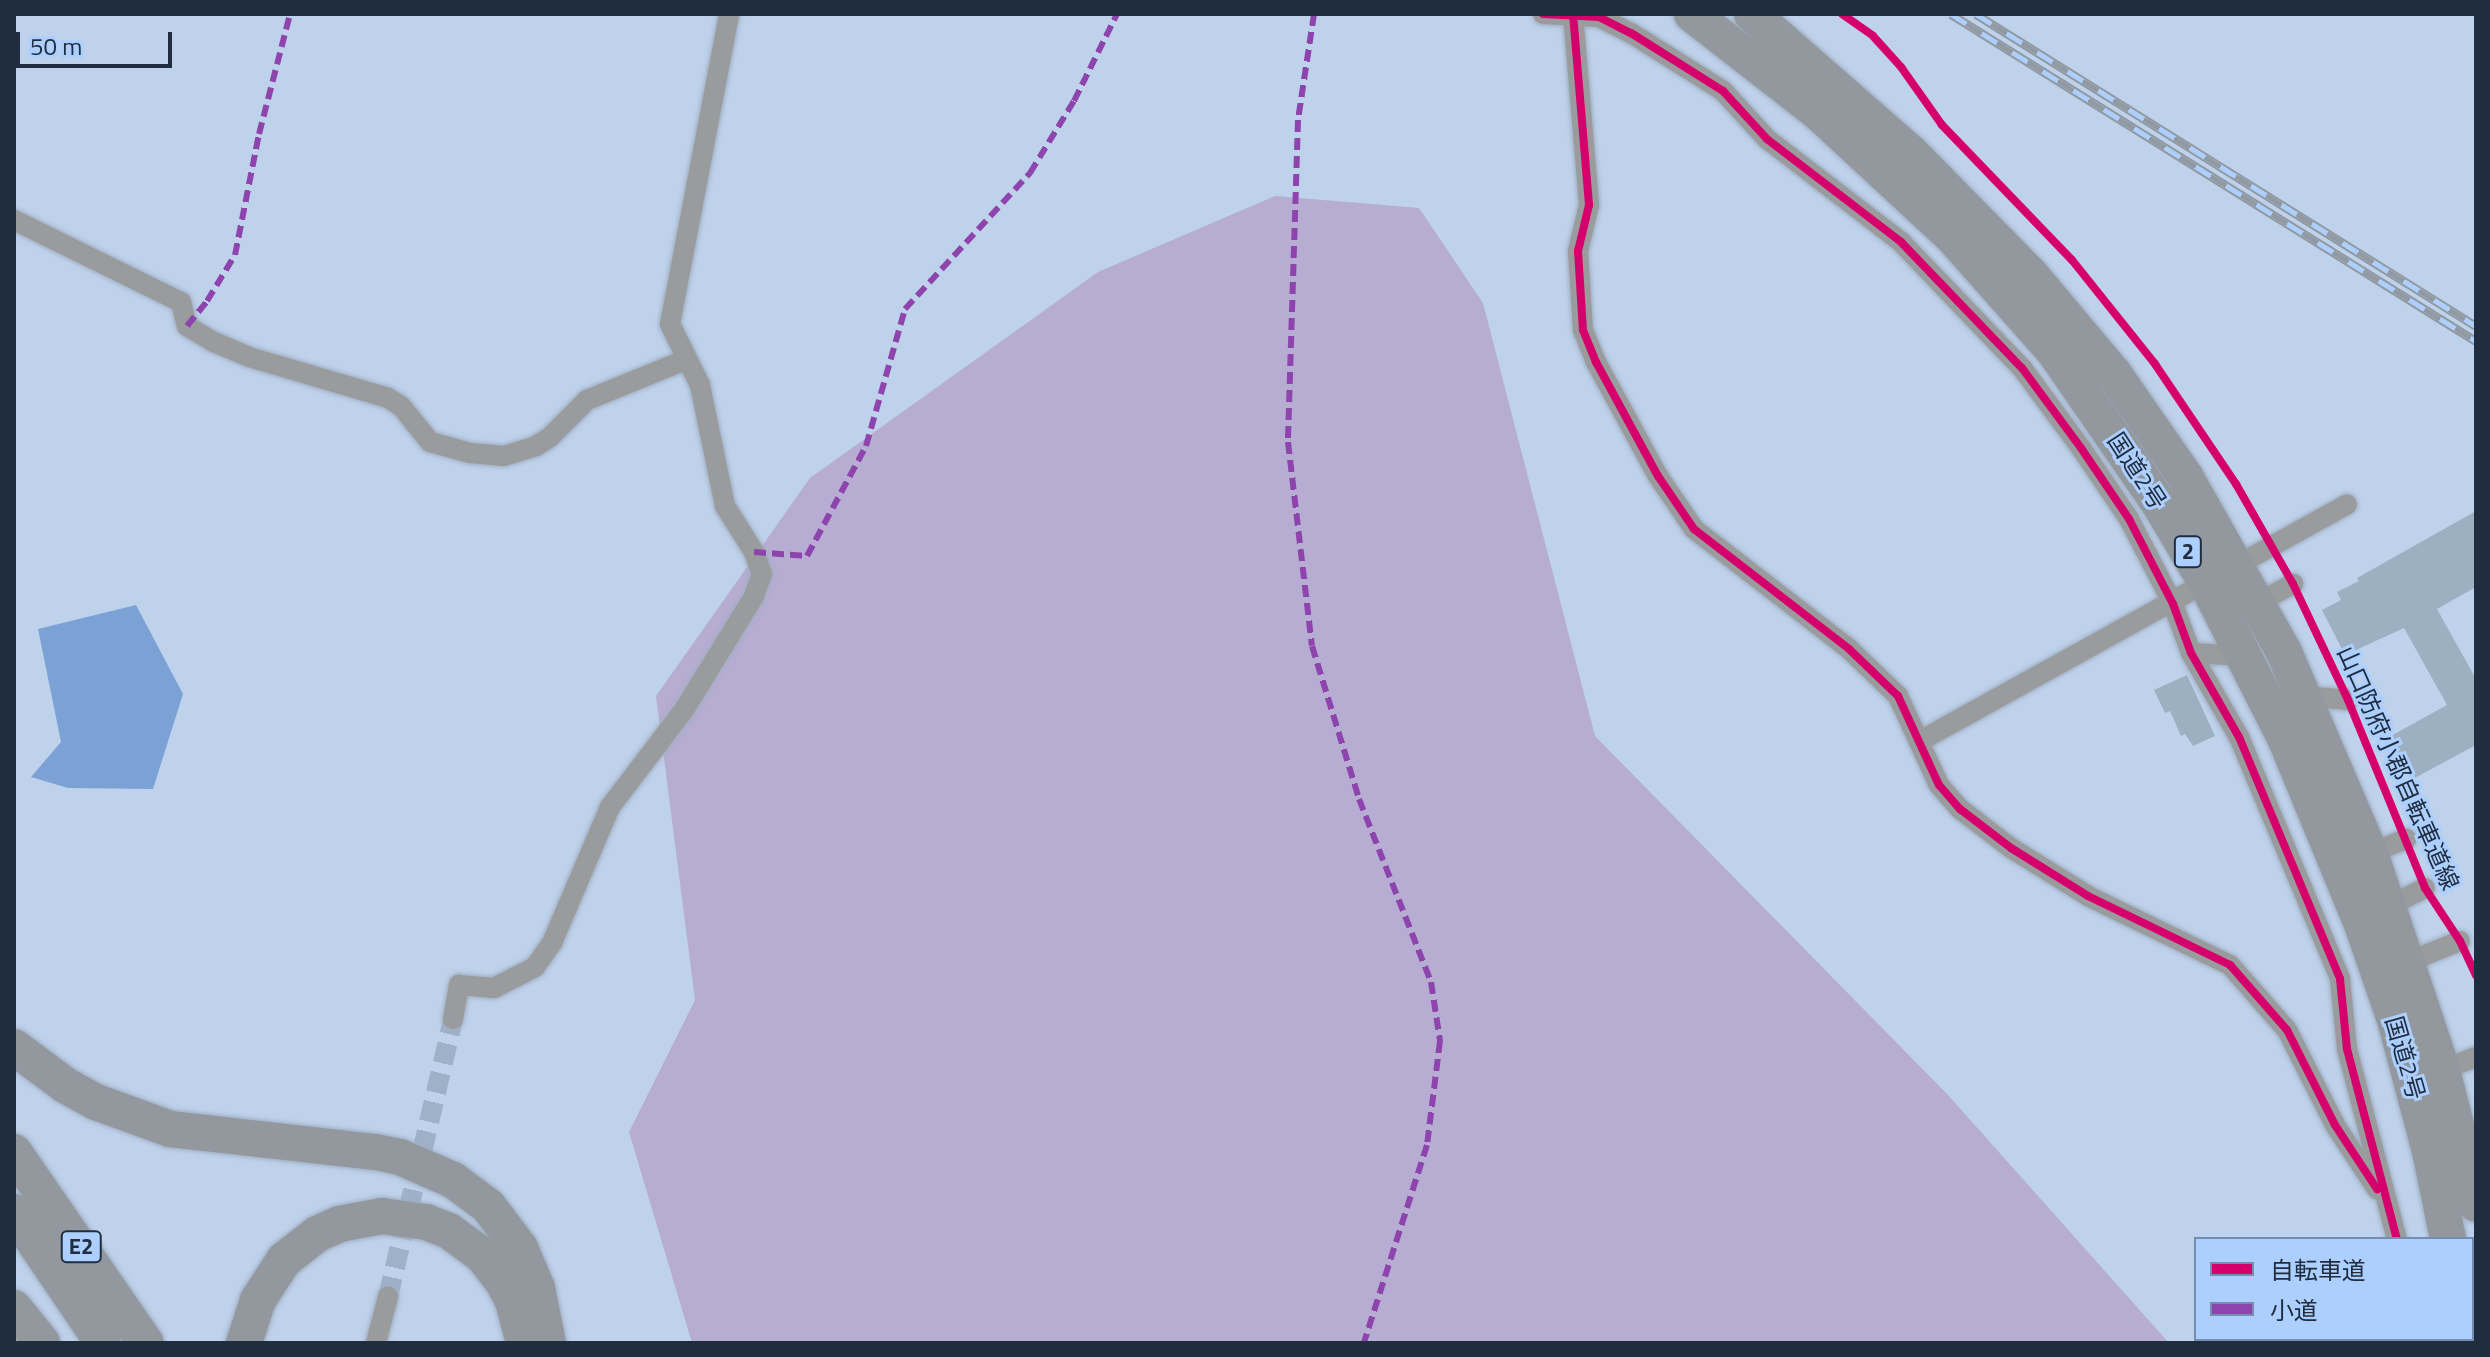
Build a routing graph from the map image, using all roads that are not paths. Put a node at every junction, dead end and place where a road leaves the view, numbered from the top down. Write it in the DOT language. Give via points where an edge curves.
graph roads {
  1 [pos="729,14"];
  2 [pos="1543,14"];
  3 [pos="1692,14"];
  4 [pos="1752,14"];
  5 [pos="1573,16"];
  6 [pos="14,220"];
  7 [pos="685,360"];
  8 [pos="2347,504"];
  9 [pos="2239,566"];
  10 [pos="2207,584"];
  11 [pos="2293,584"];
  12 [pos="2257,603"];
  13 [pos="2173,604"];
  14 [pos="2191,653"];
  15 [pos="2245,656"];
  16 [pos="2305,696"];
  17 [pos="2348,700"];
  18 [pos="1920,741"];
  19 [pos="2406,839"];
  20 [pos="2370,853"];
  21 [pos="2425,888"];
  22 [pos="2389,906"];
  23 [pos="2460,941"];
  24 [pos="2408,962"];
  25 [pos="453,1019"];
  26 [pos="14,1047"];
  27 [pos="2476,1057"];
  28 [pos="2442,1070"];
  29 [pos="14,1152"];
  30 [pos="2476,1204"];
  31 [pos="14,1212"];
  32 [pos="2392,1213"];
  33 [pos="2397,1237"];
  34 [pos="2448,1237"];
  35 [pos="388,1297"];
  36 [pos="14,1308"];
  37 [pos="42,1343"];
  38 [pos="103,1343"];
  39 [pos="146,1343"];
  40 [pos="244,1343"];
  41 [pos="376,1343"];
  42 [pos="524,1343"];
  43 [pos="548,1343"];
  1 -- 7 [label="street" via="670,324"];
  2 -- 5 [label="street"];
  3 -- 10 [label="highway, 国道2号 / 2" via="1819,113 1995,284 2054,351 2122,445"];
  4 -- 9 [label="highway, 国道2号 / 2" via="1911,153 2030,274 2123,387"];
  5 -- 13 [label="street" via="1599,17 1723,91 1767,139 1901,242 2022,368 2129,519"];
  5 -- 18 [label="street" via="1589,205 1577,277 1583,330 1596,362 1658,476 1694,529 1849,649 1898,696"];
  6 -- 7 [label="street" via="181,302 187,326 214,342 388,398 430,442 470,453 504,456 536,446 587,400"];
  7 -- 25 [label="street" via="700,385 725,506 762,574 754,596 684,710 610,807 552,943 535,967 494,988 459,985"];
  8 -- 9 [label="street"];
  9 -- 10 [label="street"];
  9 -- 12 [label="highway, 国道2号 / 2"];
  10 -- 13 [label="street"];
  10 -- 15 [label="highway, 国道2号 / 2"];
  11 -- 12 [label="street"];
  12 -- 16 [label="highway, 国道2号 / 2"];
  13 -- 14 [label="street"];
  13 -- 18 [label="street"];
  14 -- 15 [label="street"];
  14 -- 32 [label="street" via="2239,737 2340,979 2347,1049"];
  15 -- 34 [label="highway, 国道2号 / 2" via="2363,927 2396,1023"];
  16 -- 17 [label="street"];
  16 -- 20 [label="highway, 国道2号 / 2"];
  18 -- 32 [label="street" via="1939,785 1960,809 2011,848 2088,896 2230,965 2287,1030 2335,1125"];
  19 -- 20 [label="street"];
  20 -- 22 [label="highway, 国道2号 / 2"];
  21 -- 22 [label="street"];
  22 -- 24 [label="highway, 国道2号 / 2"];
  23 -- 24 [label="street"];
  24 -- 28 [label="highway, 国道2号 / 2"];
  26 -- 43 [label="highway" via="96,1102 170,1129 376,1152 453,1180 488,1206 520,1248 537,1288"];
  27 -- 28 [label="street"];
  28 -- 30 [label="highway, 国道2号 / 2"];
  29 -- 39 [label="highway, E2"];
  31 -- 38 [label="highway, E2"];
  32 -- 33 [label="street"];
  35 -- 41 [label="street"];
  36 -- 37 [label="highway"];
  40 -- 42 [label="highway" via="258,1300 284,1260 339,1224 382,1216 438,1226 482,1255 513,1301"];
}
